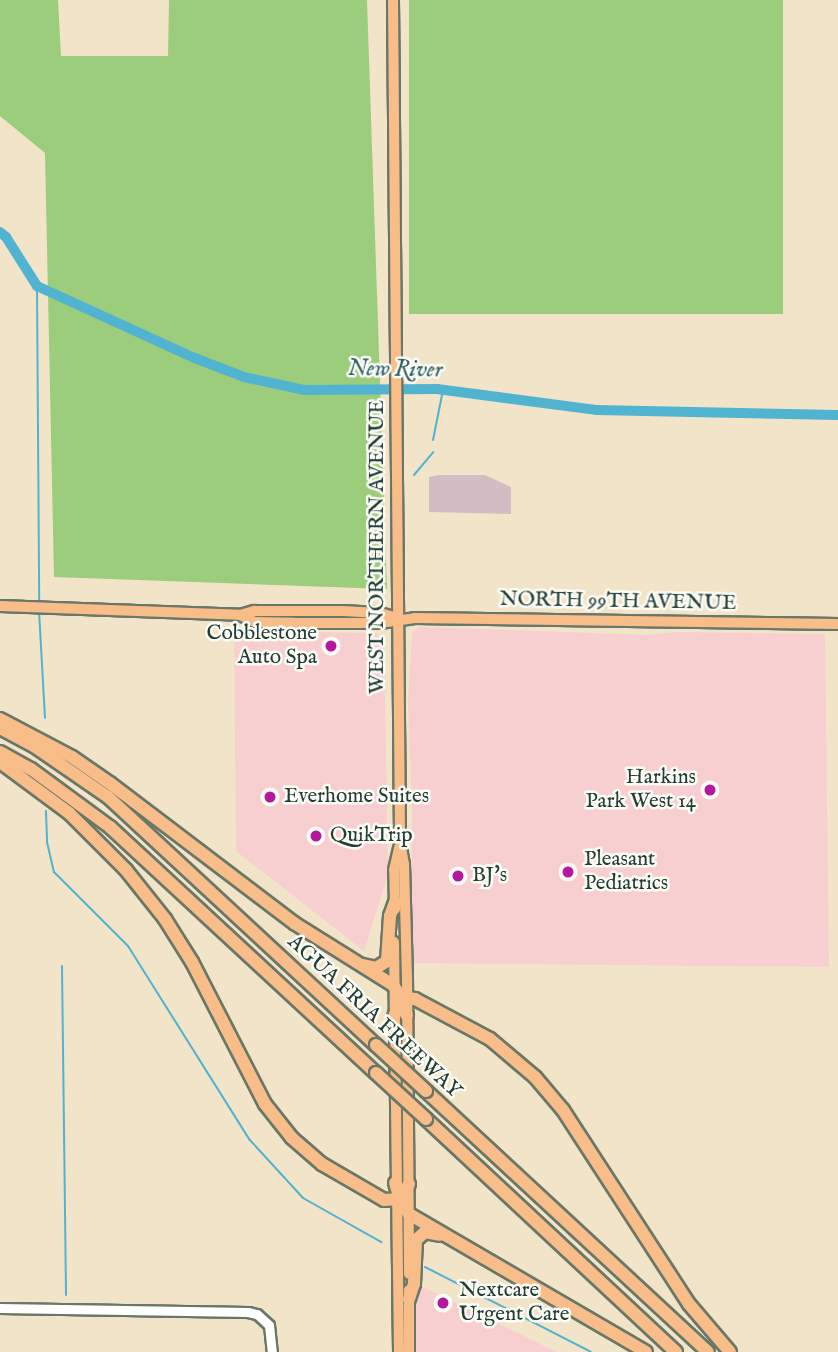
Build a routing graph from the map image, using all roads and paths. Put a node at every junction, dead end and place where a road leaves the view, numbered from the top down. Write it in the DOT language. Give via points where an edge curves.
graph roads {
  1 [pos="393,0"];
  2 [pos="0,606"];
  3 [pos="398,618"];
  4 [pos="838,624"];
  5 [pos="0,719"];
  6 [pos="0,728"];
  7 [pos="0,752"];
  8 [pos="0,762"];
  9 [pos="400,842"];
  10 [pos="395,902"];
  11 [pos="359,964"];
  12 [pos="393,985"];
  13 [pos="405,999"];
  14 [pos="407,1016"];
  15 [pos="394,1017"];
  16 [pos="395,1183"];
  17 [pos="409,1184"];
  18 [pos="397,1200"];
  19 [pos="409,1214"];
  20 [pos="449,1238"];
  21 [pos="409,1298"];
  22 [pos="0,1308"];
  23 [pos="272,1352"];
  24 [pos="399,1352"];
  25 [pos="409,1352"];
  26 [pos="646,1352"];
  27 [pos="677,1352"];
  28 [pos="708,1352"];
  29 [pos="730,1352"];
  1 -- 3 [label="main road, WEST NORTHERN AVENUE"];
  2 -- 3 [label="main road, NORTH 99TH AVENUE" via="240,615 342,611"];
  3 -- 4 [label="main road, NORTH 99TH AVENUE"];
  3 -- 9 [label="main road, WEST NORTHERN AVENUE"];
  5 -- 11 [label="highway" via="72,757 294,923"];
  6 -- 28 [label="highway, AGUA FRIA FREEWAY, bridge" via="108,797"];
  7 -- 27 [label="highway, AGUA FRIA FREEWAY, bridge" via="40,774 110,827"];
  8 -- 18 [label="highway" via="69,813 126,870 166,919 265,1104 292,1138 333,1171 384,1200"];
  9 -- 10 [label="main road, WEST NORTHERN AVENUE" via="394,870"];
  9 -- 13 [label="main road, WEST NORTHERN AVENUE"];
  10 -- 11 [label="highway" via="387,961 376,968"];
  10 -- 12 [label="main road, WEST NORTHERN AVENUE"];
  11 -- 12 [label="highway"];
  12 -- 13 [label="highway"];
  12 -- 15 [label="main road, WEST NORTHERN AVENUE"];
  13 -- 14 [label="highway"];
  13 -- 15 [label="highway"];
  13 -- 29 [label="highway" via="415,999 490,1039 546,1088 689,1304"];
  14 -- 17 [label="main road"];
  15 -- 16 [label="main road, WEST NORTHERN AVENUE"];
  16 -- 18 [label="highway"];
  17 -- 18 [label="highway"];
  17 -- 19 [label="main road"];
  18 -- 19 [label="highway"];
  18 -- 24 [label="main road"];
  19 -- 20 [label="highway"];
  19 -- 21 [label="main road"];
  20 -- 21 [label="highway" via="431,1233 418,1236"];
  20 -- 26 [label="highway"];
  21 -- 25 [label="main road"];
  22 -- 23 [label="street" via="248,1312 269,1325"];
}
